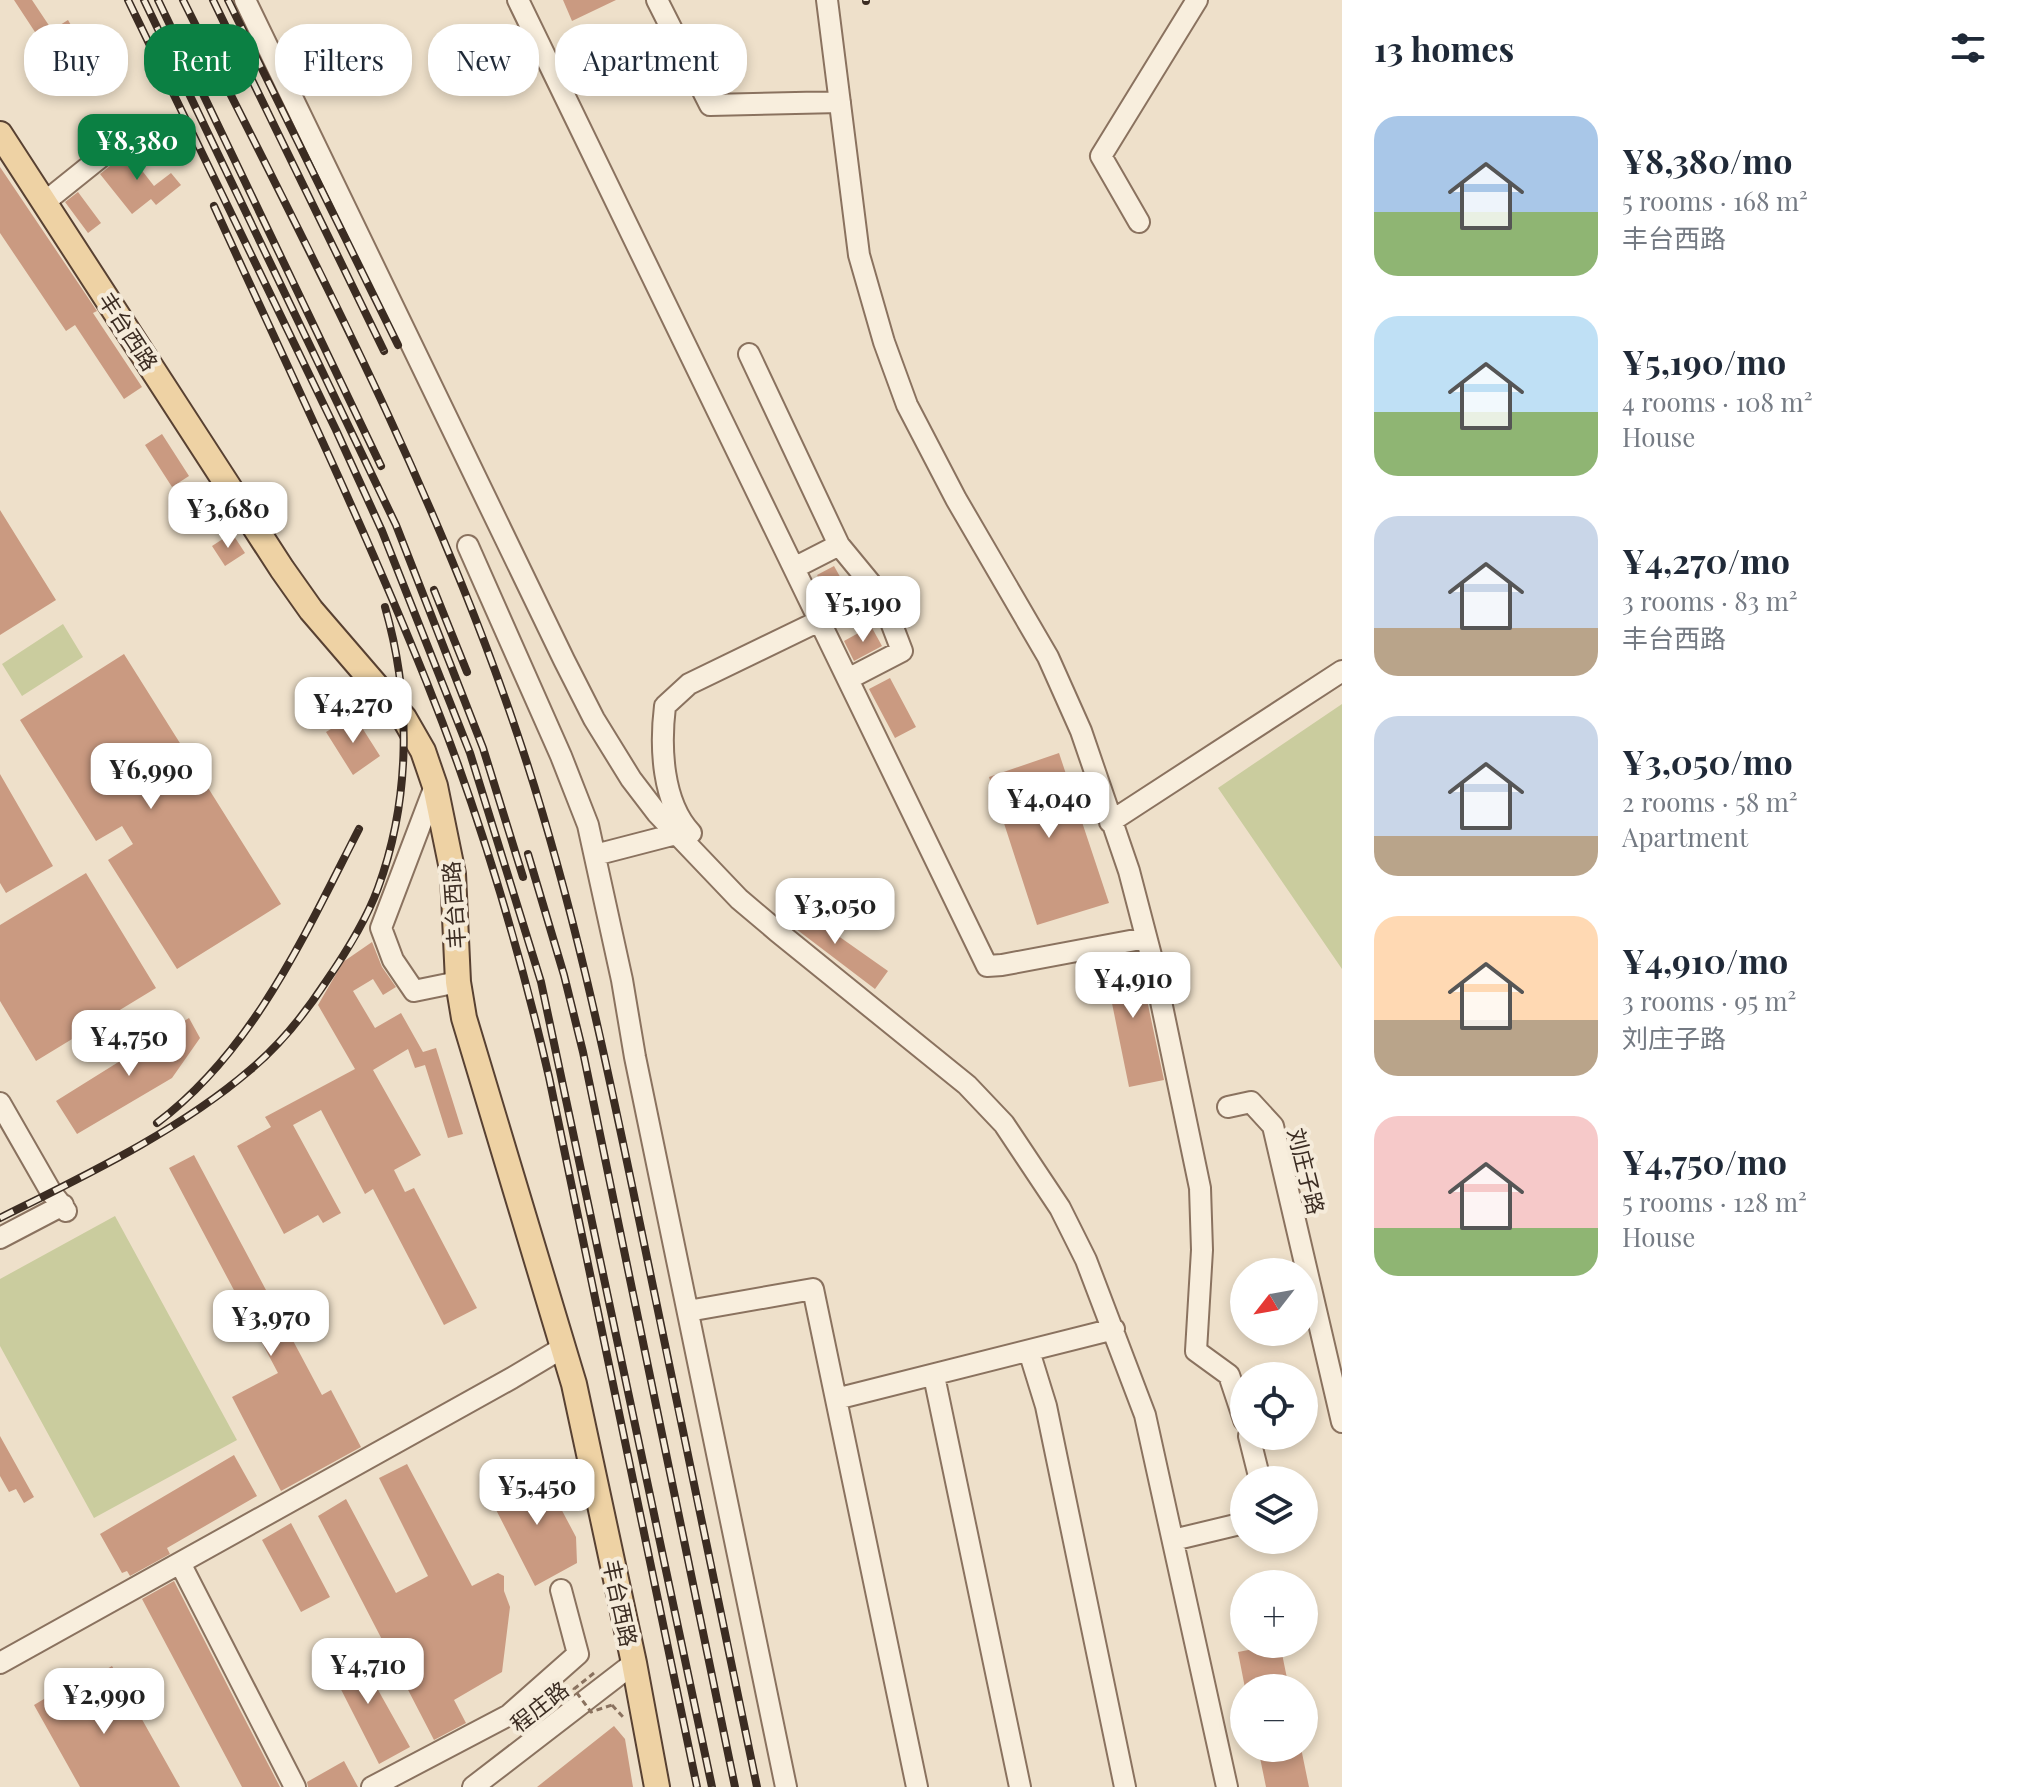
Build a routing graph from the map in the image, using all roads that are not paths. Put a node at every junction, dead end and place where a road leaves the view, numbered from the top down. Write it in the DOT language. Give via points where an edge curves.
graph roads {
  1 [pos="245,0"];
  2 [pos="518,0"];
  3 [pos="657,0"];
  4 [pos="827,0"];
  5 [pos="839,0"];
  6 [pos="1197,0"];
  7 [pos="830,24"];
  8 [pos="840,102"];
  9 [pos="132,132"];
  10 [pos="0,134"];
  11 [pos="46,201"];
  12 [pos="1139,222"];
  13 [pos="749,354"];
  14 [pos="839,545"];
  15 [pos="468,546"];
  16 [pos="794,568"];
  17 [pos="819,621"];
  18 [pos="1342,671"];
  19 [pos="848,679"];
  20 [pos="435,786"];
  21 [pos="1110,822"];
  22 [pos="676,834"];
  23 [pos="595,855"];
  24 [pos="739,899"];
  25 [pos="1146,938"];
  26 [pos="458,982"];
  27 [pos="0,1103"];
  28 [pos="1228,1107"];
  29 [pos="0,1238"];
  30 [pos="688,1311"];
  31 [pos="1114,1329"];
  32 [pos="564,1347"];
  33 [pos="1029,1351"];
  34 [pos="934,1376"];
  35 [pos="1230,1378"];
  36 [pos="836,1399"];
  37 [pos="1342,1422"];
  38 [pos="1230,1526"];
  39 [pos="1173,1540"];
  40 [pos="180,1563"];
  41 [pos="561,1590"];
  42 [pos="0,1663"];
  43 [pos="634,1663"];
  44 [pos="295,1787"];
  45 [pos="372,1787"];
  46 [pos="473,1787"];
  47 [pos="657,1787"];
  48 [pos="786,1787"];
  49 [pos="917,1787"];
  50 [pos="1020,1787"];
  51 [pos="1125,1787"];
  52 [pos="1227,1787"];
  1 -- 22 [label="street" via="594,719 631,779"];
  2 -- 16 [label="street"];
  3 -- 8 [label="street" via="710,105"];
  4 -- 7 [label="street"];
  5 -- 7 [label="street"];
  6 -- 12 [label="street" via="1101,156"];
  7 -- 8 [label="street"];
  8 -- 21 [label="street" via="859,255 907,405 1048,657 1081,731"];
  9 -- 11 [label="street"];
  10 -- 11 [label="main road, 丰台西路"];
  11 -- 20 [label="main road, 丰台西路" via="282,569 404,718"];
  13 -- 14 [label="street"];
  14 -- 16 [label="street"];
  14 -- 19 [label="street" via="881,596 902,651"];
  15 -- 23 [label="street" via="561,756"];
  16 -- 17 [label="street"];
  17 -- 19 [label="street"];
  17 -- 24 [label="street" via="689,684 665,706 672,807 721,866"];
  18 -- 21 [label="street"];
  19 -- 25 [label="street" via="987,966"];
  20 -- 26 [label="main road, 丰台西路" via="453,874"];
  20 -- 26 [label="street" via="381,928 393,960 414,991"];
  21 -- 25 [label="street"];
  22 -- 23 [label="street"];
  22 -- 24 [label="street"];
  23 -- 30 [label="street"];
  24 -- 31 [label="street" via="967,1085 1004,1124 1060,1208"];
  25 -- 35 [label="street" via="1200,1188 1196,1351"];
  26 -- 32 [label="main road, 丰台西路" via="475,1058"];
  27 -- 29 [label="street" via="64,1208"];
  28 -- 37 [label="street, 刘庄子路" via="1251,1102 1273,1126"];
  30 -- 36 [label="street" via="813,1289"];
  30 -- 48 [label="street"];
  31 -- 33 [label="street"];
  31 -- 39 [label="street" via="1145,1415"];
  32 -- 40 [label="street"];
  32 -- 43 [label="main road, 丰台西路"];
  33 -- 34 [label="street"];
  33 -- 51 [label="street" via="1046,1406"];
  34 -- 36 [label="street"];
  34 -- 50 [label="street"];
  36 -- 49 [label="street"];
  38 -- 39 [label="street"];
  39 -- 52 [label="street"];
  40 -- 42 [label="street"];
  40 -- 44 [label="street"];
  41 -- 45 [label="street" via="578,1654 509,1715"];
  43 -- 46 [label="street, 程庄路"];
  43 -- 47 [label="main road, 丰台西路"];
}
